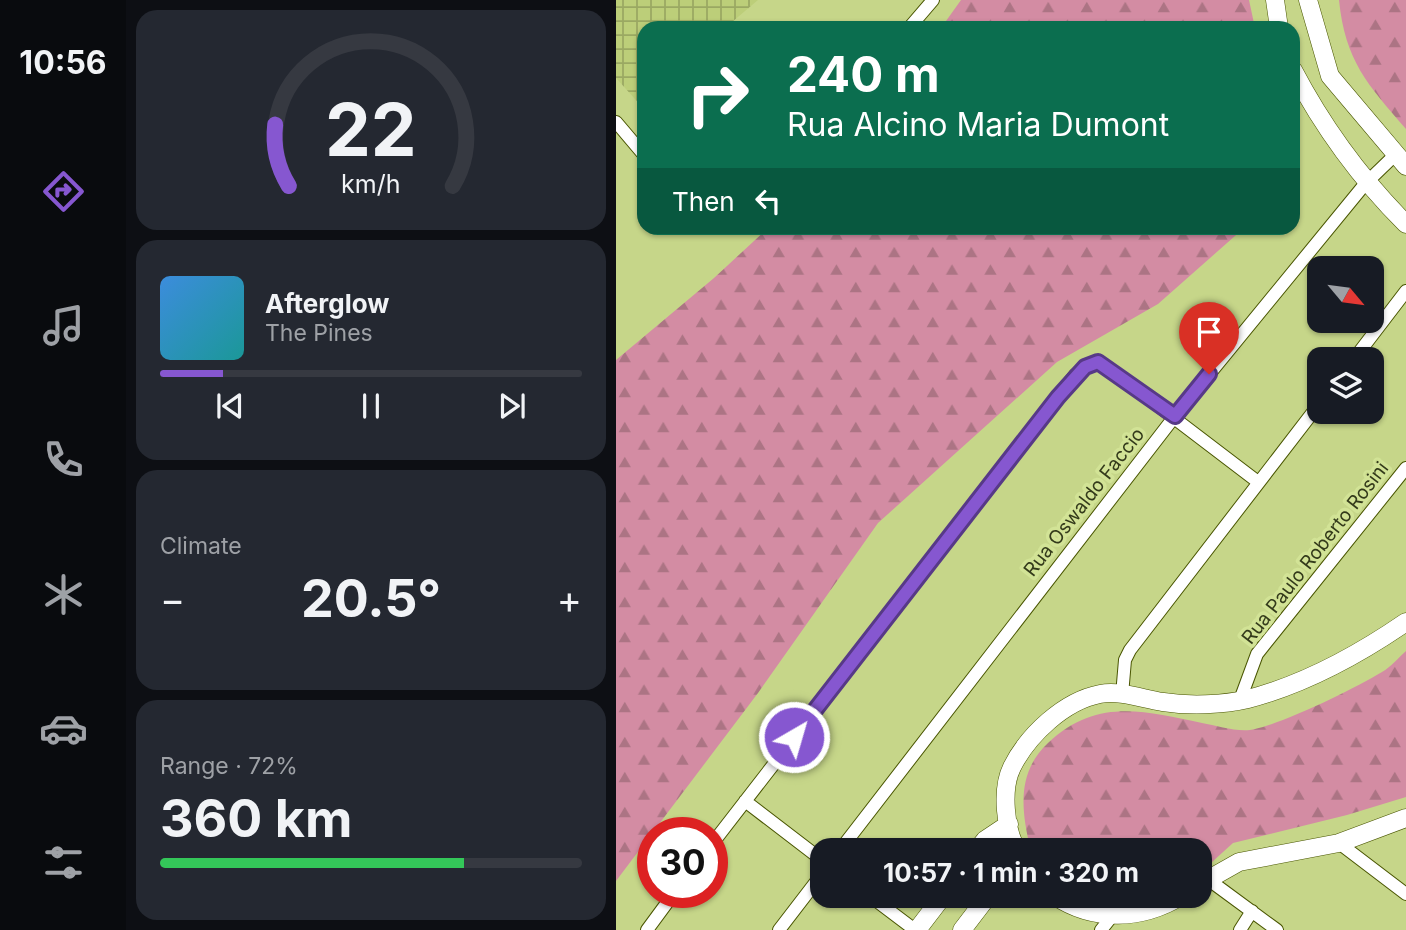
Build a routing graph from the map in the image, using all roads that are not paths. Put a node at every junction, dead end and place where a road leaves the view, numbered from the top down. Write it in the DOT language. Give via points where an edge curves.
graph roads {
  1 [pos="933,0"];
  2 [pos="1275,0"];
  3 [pos="1308,0"];
  4 [pos="915,21"];
  5 [pos="1278,21"];
  6 [pos="1300,83"];
  7 [pos="616,122"];
  8 [pos="637,147"];
  9 [pos="1401,160"];
  10 [pos="1365,184"];
  11 [pos="1406,224"];
  12 [pos="1406,291"];
  13 [pos="1362,347"];
  14 [pos="1175,416"];
  15 [pos="1307,420"];
  16 [pos="1406,468"];
  17 [pos="1258,482"];
  18 [pos="1406,622"];
  19 [pos="1122,695"];
  20 [pos="1240,700"];
  21 [pos="745,801"];
  22 [pos="1406,818"];
  23 [pos="728,823"];
  24 [pos="1009,824"];
  25 [pos="850,838"];
  26 [pos="988,838"];
  27 [pos="1013,838"];
  28 [pos="1339,843"];
  29 [pos="810,851"];
  30 [pos="1212,878"];
  31 [pos="1212,886"];
  32 [pos="810,890"];
  33 [pos="1406,894"];
  34 [pos="664,908"];
  35 [pos="886,908"];
  36 [pos="933,908"];
  37 [pos="979,908"];
  38 [pos="1078,908"];
  39 [pos="1156,908"];
  40 [pos="1252,911"];
  41 [pos="1113,915"];
  42 [pos="647,930"];
  43 [pos="779,930"];
  44 [pos="916,930"];
  45 [pos="962,930"];
  46 [pos="1101,930"];
  47 [pos="1240,930"];
  48 [pos="1277,930"];
  1 -- 4 [label="street"];
  2 -- 5 [label="main road"];
  3 -- 9 [label="main road" via="1330,76"];
  6 -- 10 [label="main road"];
  7 -- 8 [label="street"];
  9 -- 10 [label="street, Rua Oswaldo Faccio"];
  10 -- 11 [label="main road"];
  10 -- 14 [label="street, Rua Oswaldo Faccio"];
  12 -- 13 [label="street"];
  14 -- 17 [label="street"];
  14 -- 21 [label="street" via="1098,362 1085,367"];
  14 -- 25 [label="street, Rua Oswaldo Faccio"];
  15 -- 17 [label="street"];
  16 -- 20 [label="street, Rua Paulo Roberto Rosini" via="1257,654"];
  17 -- 19 [label="street" via="1130,650"];
  18 -- 20 [label="main road" via="1328,669"];
  19 -- 20 [label="main road" via="1187,704"];
  19 -- 24 [label="main road" via="1101,694 1072,704 1029,743 1011,769 1006,795"];
  21 -- 23 [label="street"];
  21 -- 29 [label="street"];
  22 -- 28 [label="main road"];
  24 -- 26 [label="main road"];
  24 -- 27 [label="main road"];
  28 -- 30 [label="main road" via="1239,862"];
  28 -- 33 [label="street"];
  31 -- 40 [label="street"];
  32 -- 43 [label="street"];
  34 -- 42 [label="street"];
  35 -- 44 [label="street"];
  36 -- 44 [label="main road"];
  37 -- 45 [label="main road"];
  38 -- 41 [label="main road"];
  39 -- 41 [label="main road"];
  40 -- 47 [label="street"];
  40 -- 48 [label="street"];
  41 -- 46 [label="street"];
}
